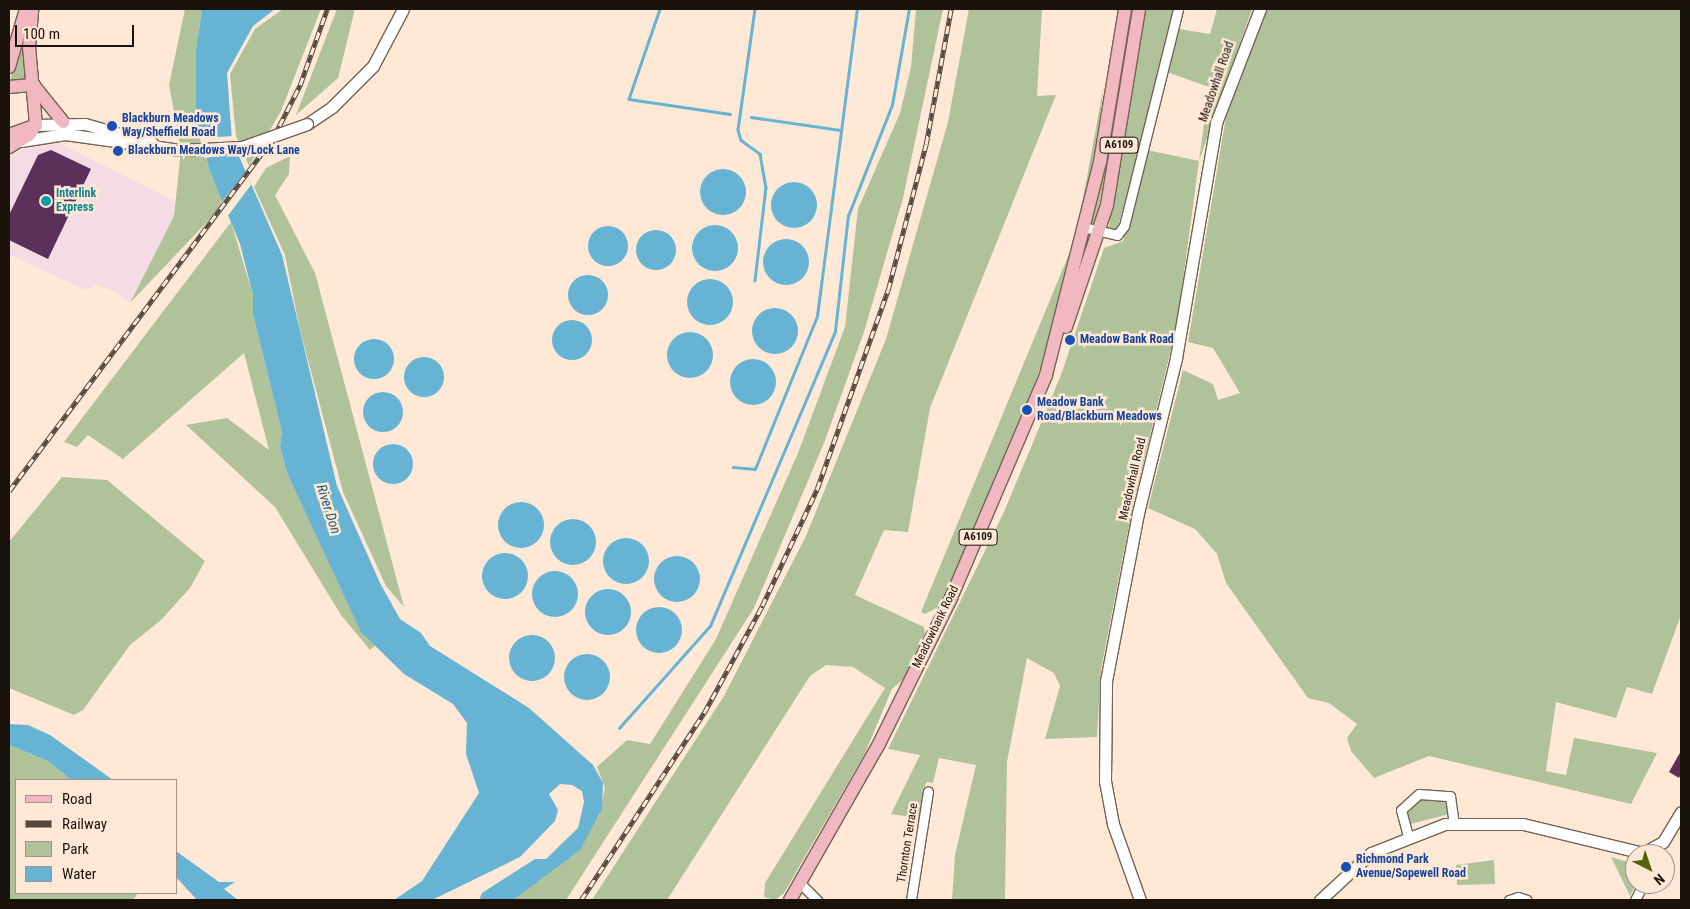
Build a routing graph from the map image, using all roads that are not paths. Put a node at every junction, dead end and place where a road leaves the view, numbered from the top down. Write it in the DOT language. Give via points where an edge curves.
graph roads {
  1 [pos="26,9"];
  2 [pos="32,9"];
  3 [pos="403,9"];
  4 [pos="1125,9"];
  5 [pos="1138,9"];
  6 [pos="1178,9"];
  7 [pos="1260,9"];
  8 [pos="1114,63"];
  9 [pos="1130,65"];
  10 [pos="9,67"];
  11 [pos="34,85"];
  12 [pos="9,87"];
  13 [pos="63,122"];
  14 [pos="36,125"];
  15 [pos="9,135"];
  16 [pos="21,141"];
  17 [pos="158,146"];
  18 [pos="9,148"];
  19 [pos="1083,227"];
  20 [pos="1099,232"];
  21 [pos="1056,342"];
  22 [pos="928,790"];
  23 [pos="1681,812"];
  24 [pos="1454,823"];
  25 [pos="1678,824"];
  26 [pos="1408,836"];
  27 [pos="1659,844"];
  28 [pos="1625,849"];
  29 [pos="800,882"];
  30 [pos="790,900"];
  31 [pos="817,900"];
  32 [pos="911,900"];
  33 [pos="1140,900"];
  34 [pos="1320,900"];
  35 [pos="1509,900"];
  36 [pos="1527,900"];
  1 -- 10 [label="main road"];
  2 -- 11 [label="main road" via="29,47"];
  3 -- 17 [label="street, bridge" via="373,66 332,107 307,124 242,147 180,150"];
  4 -- 8 [label="main road, A6109"];
  5 -- 9 [label="main road, A6109"];
  6 -- 20 [label="street" via="1124,226 1117,236"];
  7 -- 33 [label="street, Meadowhall Road" via="1216,123 1176,358 1138,513 1106,681 1105,780 1113,824"];
  8 -- 9 [label="main road"];
  8 -- 19 [label="main road, A6109" via="1100,162"];
  9 -- 20 [label="main road, A6109" via="1118,153"];
  11 -- 12 [label="main road"];
  11 -- 13 [label="main road"];
  11 -- 14 [label="main road"];
  13 -- 14 [label="street"];
  13 -- 17 [label="street" via="113,130"];
  14 -- 15 [label="main road"];
  14 -- 16 [label="main road"];
  16 -- 17 [label="street" via="51,135"];
  16 -- 18 [label="main road"];
  19 -- 20 [label="street"];
  19 -- 21 [label="main road, A6109"];
  20 -- 21 [label="main road, A6109" via="1072,315"];
  21 -- 29 [label="main road, Meadowbank Road / A6109" via="1024,432 951,598 879,744"];
  22 -- 32 [label="street, Thornton Terrace"];
  23 -- 25 [label="street"];
  24 -- 26 [label="street"];
  24 -- 26 [label="street" via="1450,796 1419,794 1401,810"];
  24 -- 28 [label="street" via="1523,824"];
  25 -- 27 [label="street"];
  26 -- 34 [label="street" via="1358,862"];
  29 -- 30 [label="main road, Meadowbank Road / A6109"];
  29 -- 31 [label="street"];
  35 -- 36 [label="street" via="1518,897"];
}
